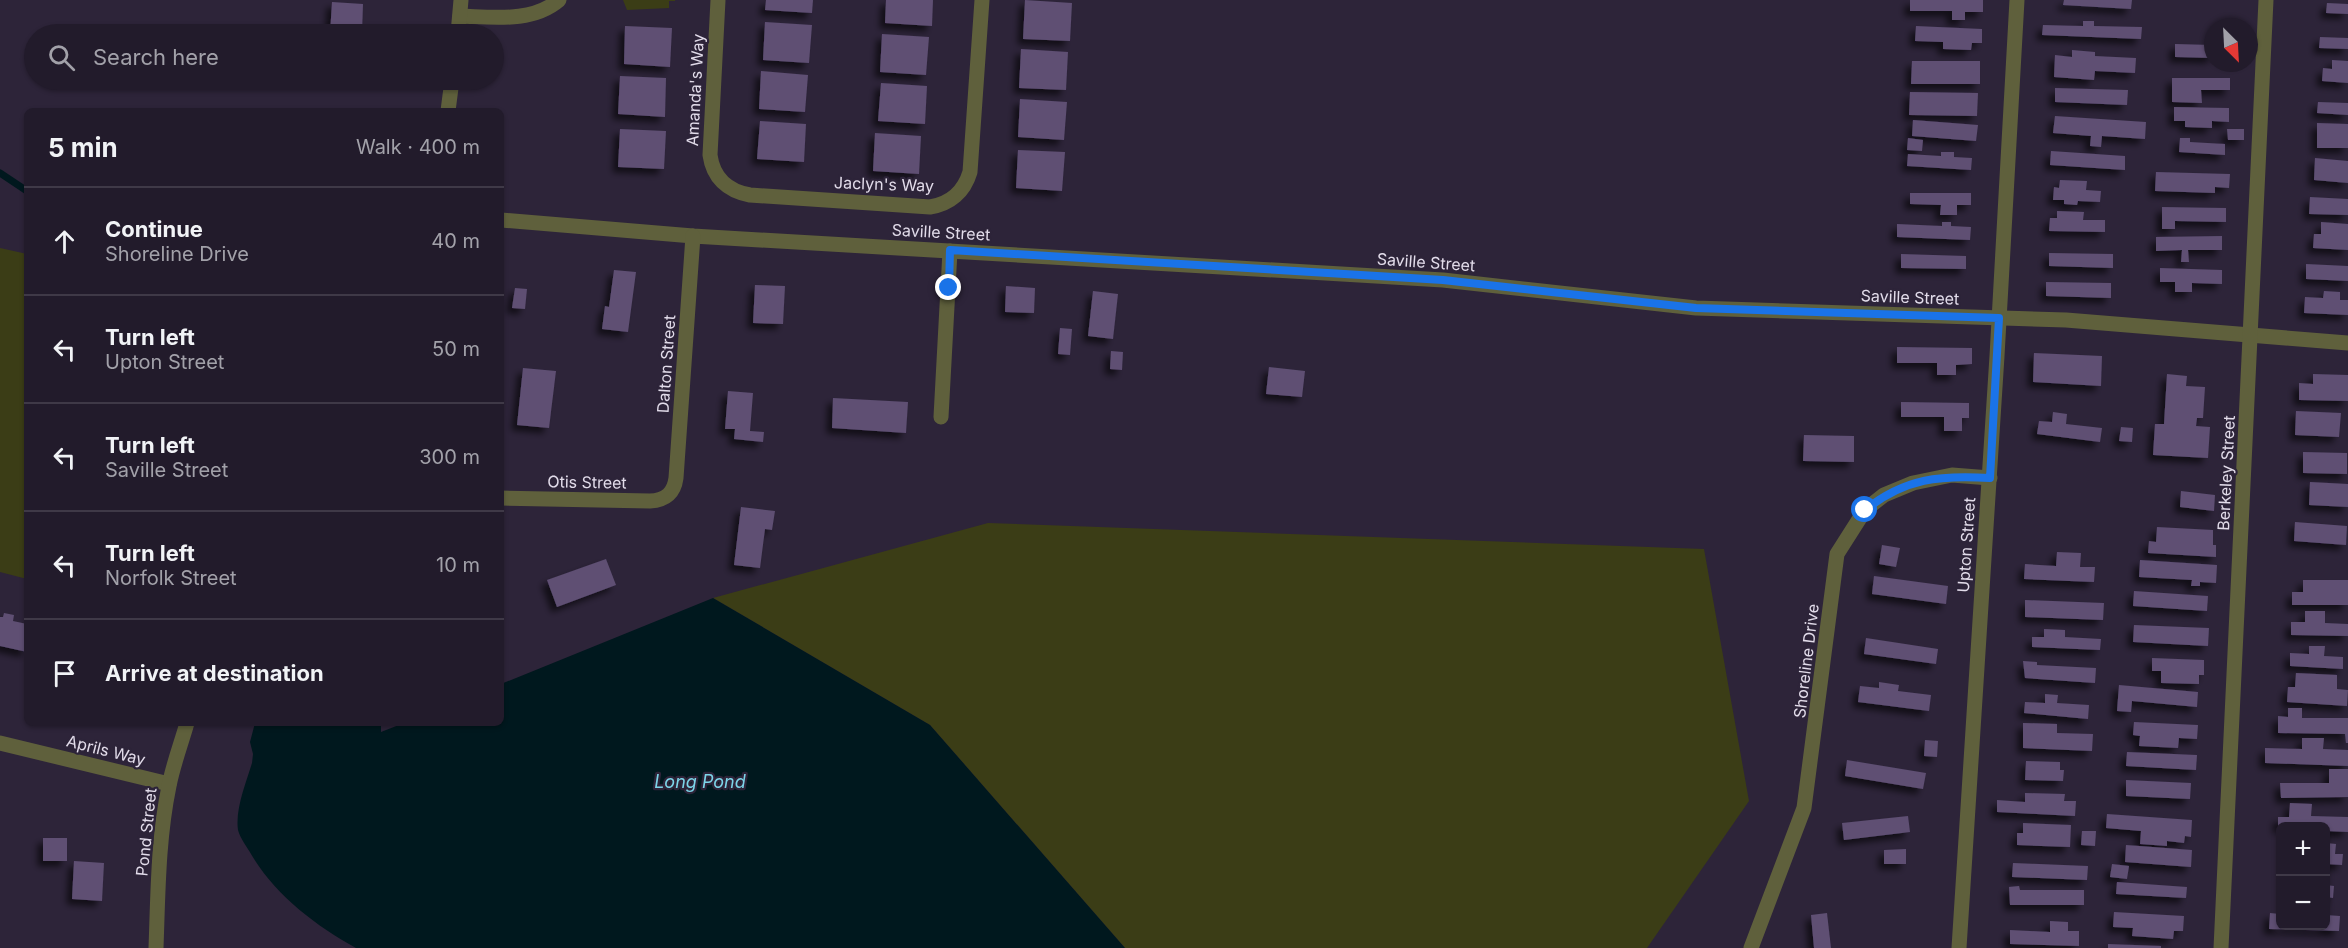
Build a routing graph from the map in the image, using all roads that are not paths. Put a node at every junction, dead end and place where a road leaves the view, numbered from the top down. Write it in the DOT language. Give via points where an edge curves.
graph roads {
  1 [pos="461,0"];
  2 [pos="558,0"];
  3 [pos="718,0"];
  4 [pos="982,0"];
  5 [pos="2017,0"];
  6 [pos="2266,0"];
  7 [pos="460,16"];
  8 [pos="459,24"];
  9 [pos="451,90"];
  10 [pos="448,108"];
  11 [pos="720,180"];
  12 [pos="504,221"];
  13 [pos="693,236"];
  14 [pos="950,250"];
  15 [pos="1999,318"];
  16 [pos="2251,335"];
  17 [pos="2348,343"];
  18 [pos="941,417"];
  19 [pos="1990,478"];
  20 [pos="670,493"];
  21 [pos="504,498"];
  22 [pos="186,726"];
  23 [pos="0,743"];
  24 [pos="170,784"];
  25 [pos="156,948"];
  26 [pos="1751,948"];
  27 [pos="1959,948"];
  28 [pos="2221,948"];
  1 -- 7 [label="street"];
  2 -- 7 [label="street" via="540,11 519,16"];
  3 -- 11 [label="street, Amanda's Way" via="710,155"];
  4 -- 11 [label="street, Jaclyn's Way" via="970,172 963,188 951,199 930,207 750,195 733,190"];
  5 -- 15 [label="street, Upton Street"];
  6 -- 16 [label="street, Berkeley Street"];
  7 -- 8 [label="street"];
  9 -- 10 [label="street"];
  12 -- 13 [label="street, Saville Street"];
  13 -- 14 [label="street, Saville Street"];
  13 -- 20 [label="street, Dalton Street" via="676,478"];
  14 -- 15 [label="street, Saville Street" via="1443,280 1696,308"];
  14 -- 18 [label="street"];
  15 -- 16 [label="street, Saville Street"];
  15 -- 19 [label="street, Upton Street"];
  16 -- 17 [label="street, Saville Street"];
  16 -- 28 [label="street, Berkeley Street"];
  19 -- 26 [label="street, Shoreline Drive" via="1952,475 1913,483 1884,495 1865,510 1837,554 1804,808"];
  19 -- 27 [label="street, Upton Street"];
  20 -- 21 [label="street, Otis Street" via="664,499 650,501"];
  22 -- 24 [label="street, Pond Street"];
  23 -- 24 [label="street, Aprils Way"];
  24 -- 25 [label="street, Pond Street" via="160,847"];
}
